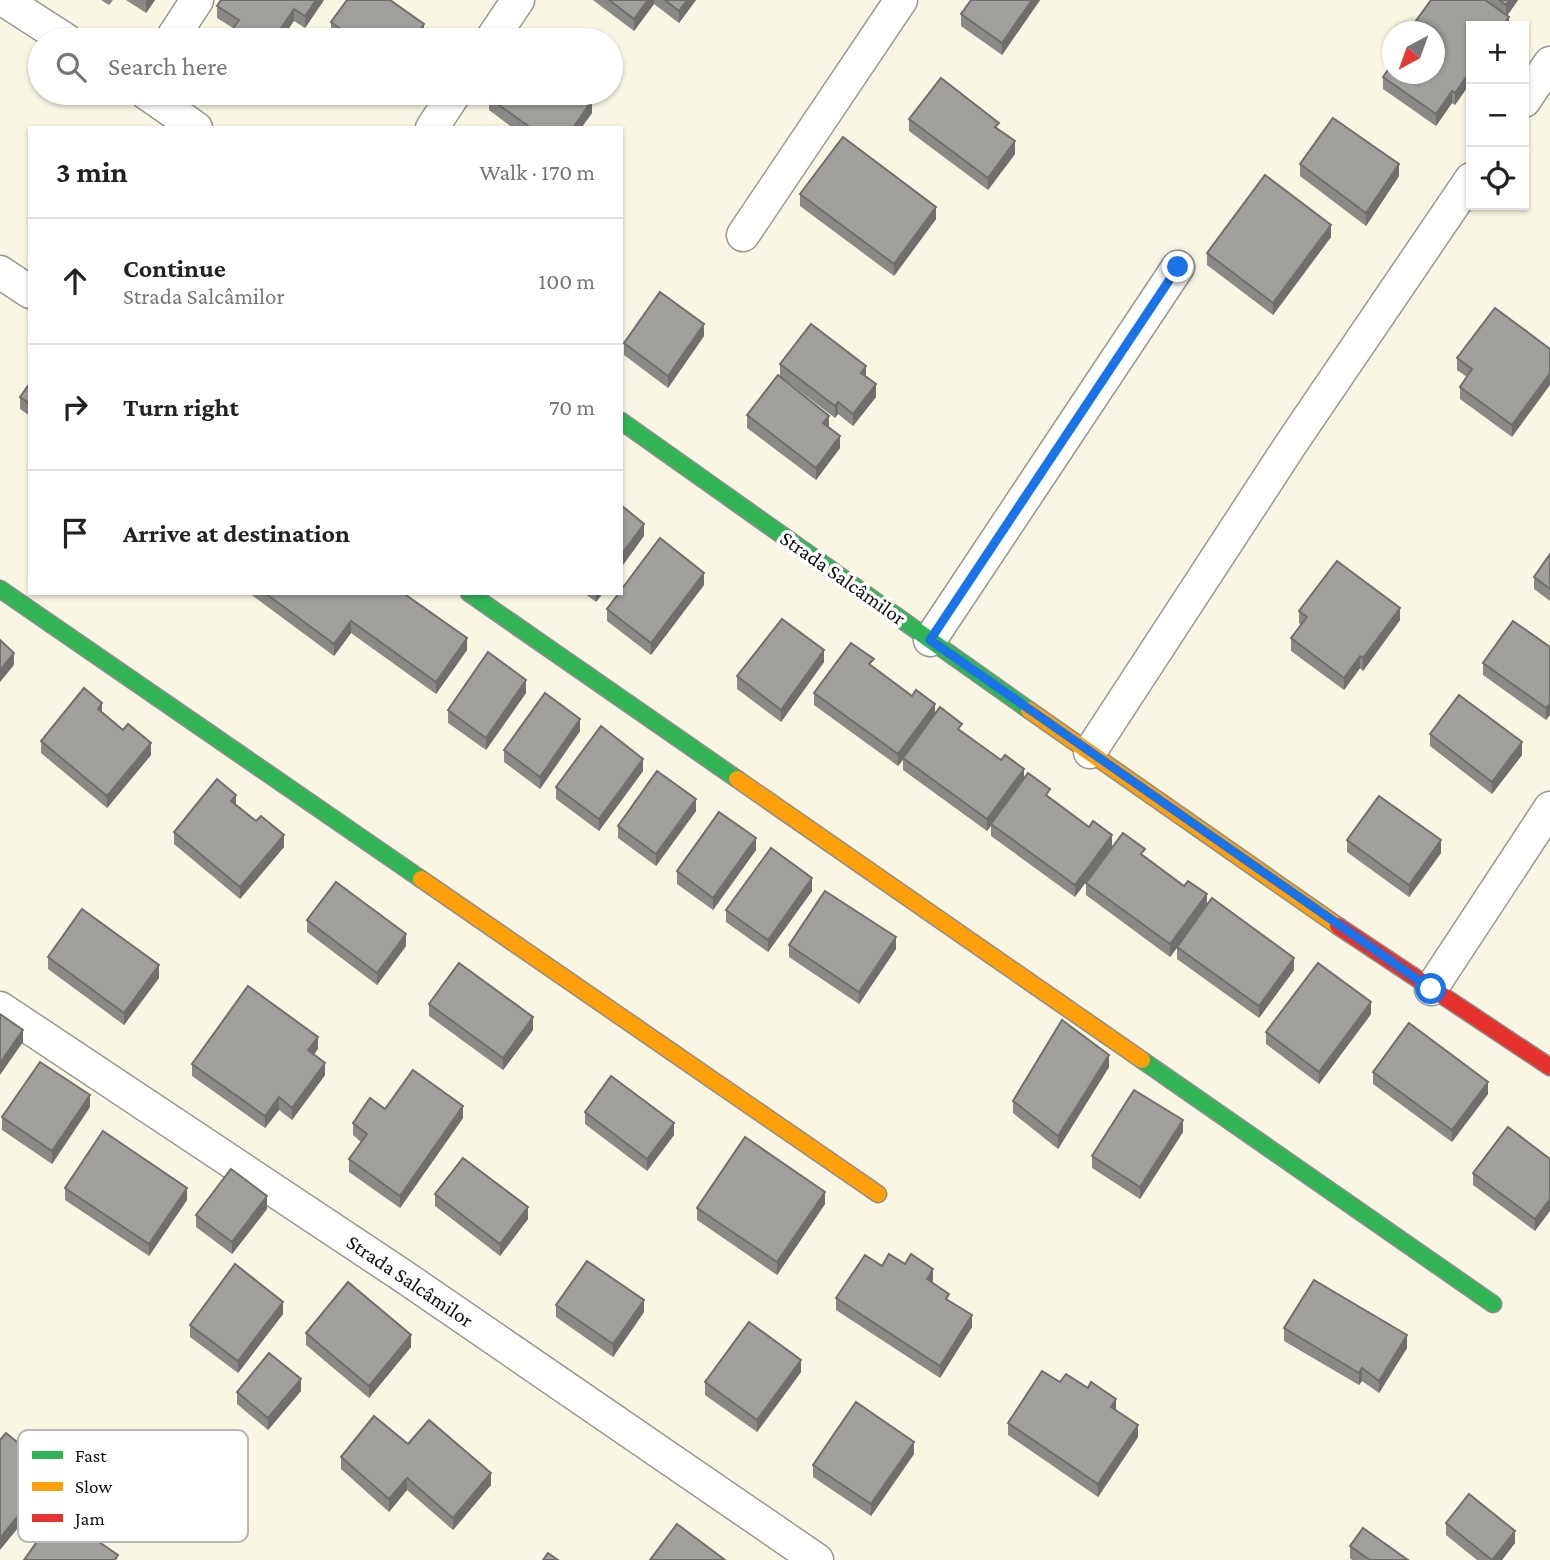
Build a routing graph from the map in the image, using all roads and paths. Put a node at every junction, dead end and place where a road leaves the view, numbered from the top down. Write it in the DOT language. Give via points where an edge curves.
graph roads {
  1 [pos="4,0"];
  2 [pos="197,0"];
  3 [pos="518,0"];
  4 [pos="901,0"];
  5 [pos="47,28"];
  6 [pos="179,28"];
  7 [pos="499,28"];
  8 [pos="1550,63"];
  9 [pos="1529,94"];
  10 [pos="163,105"];
  11 [pos="447,105"];
  12 [pos="193,126"];
  13 [pos="433,126"];
  14 [pos="1466,186"];
  15 [pos="744,235"];
  16 [pos="1178,267"];
  17 [pos="0,272"];
  18 [pos="28,291"];
  19 [pos="623,422"];
  20 [pos="0,589"];
  21 [pos="472,595"];
  22 [pos="930,640"];
  23 [pos="1090,752"];
  24 [pos="1550,808"];
  25 [pos="1431,989"];
  26 [pos="0,1008"];
  27 [pos="1550,1067"];
  28 [pos="878,1194"];
  29 [pos="1493,1304"];
  30 [pos="817,1560"];
  1 -- 5 [label="street"];
  2 -- 6 [label="street"];
  3 -- 7 [label="street"];
  4 -- 15 [label="street"];
  8 -- 9 [label="street"];
  10 -- 12 [label="street"];
  11 -- 13 [label="street"];
  14 -- 23 [label="street"];
  16 -- 22 [label="street"];
  17 -- 18 [label="street"];
  19 -- 22 [label="street, Strada Salcâmilor"];
  20 -- 28 [label="street"];
  21 -- 29 [label="street"];
  22 -- 23 [label="street, Strada Salcâmilor"];
  23 -- 25 [label="street, Strada Salcâmilor"];
  24 -- 25 [label="street"];
  25 -- 27 [label="street, Strada Salcâmilor"];
  26 -- 30 [label="street, Strada Salcâmilor" via="403,1276"];
}
